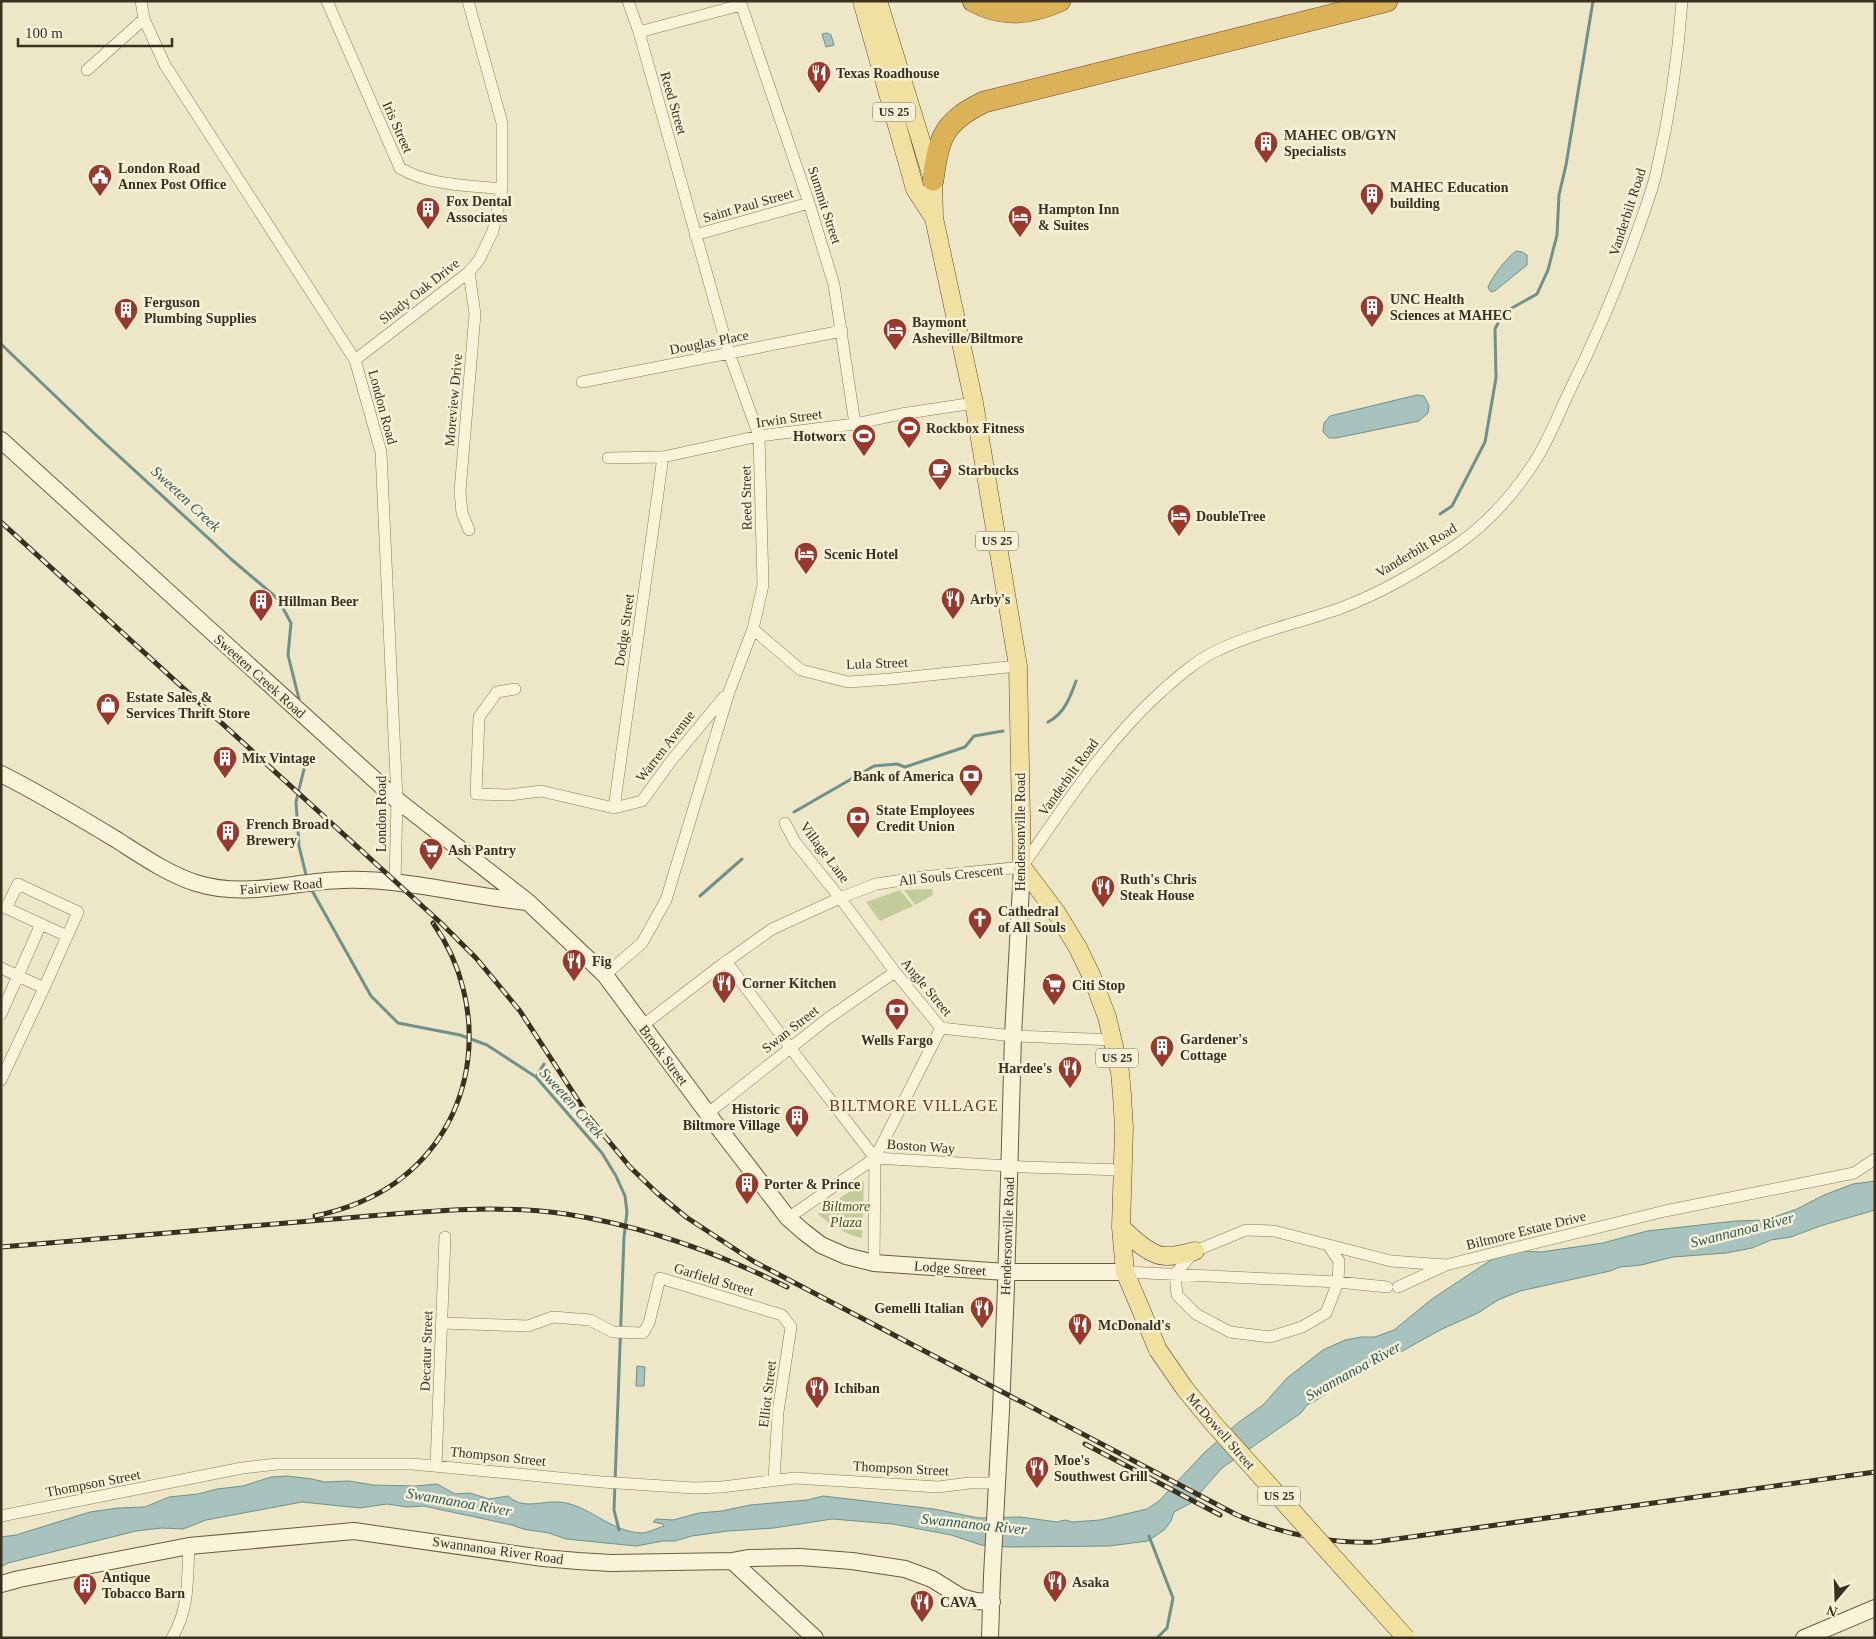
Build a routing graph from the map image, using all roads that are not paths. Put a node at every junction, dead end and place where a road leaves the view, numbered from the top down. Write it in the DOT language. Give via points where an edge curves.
graph roads {
  1 [pos="140,1"];
  2 [pos="326,1"];
  3 [pos="468,1"];
  4 [pos="628,1"];
  5 [pos="862,1"];
  6 [pos="878,1"];
  7 [pos="973,1"];
  8 [pos="1060,1"];
  9 [pos="1388,1"];
  10 [pos="1682,1"];
  11 [pos="740,3"];
  12 [pos="144,19"];
  13 [pos="639,32"];
  14 [pos="87,70"];
  15 [pos="933,180"];
  16 [pos="502,189"];
  17 [pos="809,203"];
  18 [pos="934,218"];
  19 [pos="695,235"];
  20 [pos="469,272"];
  21 [pos="842,332"];
  22 [pos="729,353"];
  23 [pos="355,360"];
  24 [pos="582,382"];
  25 [pos="974,403"];
  26 [pos="855,424"];
  27 [pos="759,436"];
  28 [pos="1,440"];
  29 [pos="664,457"];
  30 [pos="608,458"];
  31 [pos="468,530"];
  32 [pos="753,628"];
  33 [pos="1018,666"];
  34 [pos="515,689"];
  35 [pos="728,692"];
  36 [pos="1,774"];
  37 [pos="397,800"];
  38 [pos="614,808"];
  39 [pos="786,823"];
  40 [pos="1022,867"];
  41 [pos="396,882"];
  42 [pos="840,898"];
  43 [pos="528,902"];
  44 [pos="41,924"];
  45 [pos="68,936"];
  46 [pos="726,962"];
  47 [pos="1,968"];
  48 [pos="895,972"];
  49 [pos="605,975"];
  50 [pos="18,976"];
  51 [pos="44,988"];
  52 [pos="1,1014"];
  53 [pos="642,1026"];
  54 [pos="941,1028"];
  55 [pos="1013,1036"];
  56 [pos="1114,1040"];
  57 [pos="790,1048"];
  58 [pos="1,1080"];
  59 [pos="707,1114"];
  60 [pos="876,1158"];
  61 [pos="1875,1159"];
  62 [pos="1009,1166"];
  63 [pos="1122,1170"];
  64 [pos="788,1218"];
  65 [pos="1121,1227"];
  66 [pos="446,1237"];
  67 [pos="1328,1245"];
  68 [pos="1195,1251"];
  69 [pos="874,1263"];
  70 [pos="1446,1265"];
  71 [pos="1006,1272"];
  72 [pos="1125,1272"];
  73 [pos="1175,1274"];
  74 [pos="1338,1282"];
  75 [pos="782,1315"];
  76 [pos="442,1323"];
  77 [pos="436,1465"];
  78 [pos="774,1480"];
  79 [pos="996,1483"];
  80 [pos="1,1516"];
  81 [pos="189,1546"];
  82 [pos="732,1561"];
  83 [pos="1,1584"];
  84 [pos="992,1602"];
  85 [pos="1875,1608"];
  86 [pos="172,1638"];
  87 [pos="815,1638"];
  88 [pos="990,1638"];
  89 [pos="1406,1638"];
  90 [pos="1804,1638"];
  1 -- 12 [label="street, London Road"];
  2 -- 16 [label="street, Iris Street" via="400,168 427,180"];
  3 -- 16 [label="street, Shady Oak Drive" via="502,123"];
  4 -- 13 [label="street, Reed Street"];
  5 -- 18 [label="main road, Hendersonville Road / US 25" via="915,188"];
  6 -- 15 [label="main road, Hendersonville Road / US 25"];
  7 -- 8 [label="highway" via="1000,12 1020,13 1040,10"];
  9 -- 15 [label="highway" via="984,102 956,119 946,132 938,146"];
  10 -- 40 [label="street, Vanderbilt Road" via="1667,120 1655,176 1640,223 1590,351 1537,458 1516,487 1480,527 1415,571 1354,602 1250,636 1213,652 1182,673 1124,728 1087,774"];
  11 -- 13 [label="street"];
  11 -- 17 [label="street, Summit Street"];
  12 -- 14 [label="street"];
  12 -- 23 [label="street, London Road" via="165,65"];
  13 -- 19 [label="street, Reed Street"];
  15 -- 18 [label="main road, Hendersonville Road / US 25"];
  16 -- 20 [label="street, Shady Oak Drive" via="493,231"];
  17 -- 19 [label="street, Saint Paul Street"];
  17 -- 21 [label="street, Summit Street" via="834,284"];
  18 -- 25 [label="main road, Hendersonville Road / US 25"];
  19 -- 22 [label="street, Reed Street"];
  20 -- 23 [label="street, Shady Oak Drive"];
  20 -- 31 [label="street, Moreview Drive" via="475,314 460,491"];
  21 -- 22 [label="street, Douglas Place"];
  21 -- 26 [label="street, Summit Street"];
  22 -- 24 [label="street, Douglas Place"];
  22 -- 27 [label="street, Reed Street"];
  23 -- 37 [label="street, London Road" via="381,452"];
  25 -- 26 [label="street, Irwin Street"];
  25 -- 33 [label="main road, Hendersonville Road / US 25"];
  26 -- 27 [label="street, Irwin Street"];
  27 -- 29 [label="street, Irwin Street"];
  27 -- 32 [label="street, Reed Street" via="763,585"];
  28 -- 37 [label="main road, Sweeten Creek Road"];
  29 -- 30 [label="street, Irwin Street"];
  29 -- 38 [label="street, Dodge Street"];
  32 -- 33 [label="street, Lula Street" via="801,670 848,682"];
  32 -- 35 [label="street, Reed Street"];
  33 -- 40 [label="main road, Hendersonville Road / US 25"];
  34 -- 38 [label="street, Warren Avenue" via="497,692 479,717 476,794 541,791"];
  35 -- 38 [label="street, Warren Avenue" via="642,800"];
  35 -- 49 [label="street, Reed Street" via="666,900 642,943"];
  36 -- 41 [label="main road, Fairview Road" via="175,875 216,888 242,891 343,880"];
  37 -- 41 [label="street, London Road"];
  37 -- 43 [label="main road, Sweeten Creek Road"];
  39 -- 42 [label="street, Village Lane" via="795,842"];
  40 -- 42 [label="street, All Souls Crescent" via="876,884"];
  40 -- 55 [label="main road, Hendersonville Road"];
  40 -- 56 [label="main road, All Souls Crescent / US 25" via="1078,948 1099,994"];
  41 -- 43 [label="main road, Fairview Road"];
  42 -- 46 [label="street, All Souls Crescent" via="772,930"];
  42 -- 48 [label="street, Angle Street"];
  43 -- 49 [label="main road, Brook Street"];
  44 -- 45 [label="street"];
  44 -- 45 [label="street" via="6,908 18,884 78,912"];
  44 -- 50 [label="street"];
  45 -- 51 [label="street"];
  46 -- 53 [label="street, All Souls Crescent"];
  46 -- 57 [label="street, Boston Way"];
  47 -- 50 [label="street"];
  48 -- 54 [label="street, Angle Street"];
  48 -- 57 [label="street, Swan Street"];
  49 -- 53 [label="main road, Brook Street"];
  50 -- 51 [label="street"];
  50 -- 52 [label="street"];
  51 -- 58 [label="street"];
  53 -- 59 [label="main road, Brook Street"];
  54 -- 55 [label="street, Angle Street"];
  54 -- 60 [label="street"];
  55 -- 56 [label="street, Angle Street"];
  55 -- 62 [label="main road, Hendersonville Road"];
  56 -- 63 [label="main road, All Souls Crescent / US 25" via="1122,1095"];
  57 -- 59 [label="street, Swan Street"];
  57 -- 60 [label="street, Boston Way"];
  59 -- 64 [label="main road, Brook Street"];
  60 -- 62 [label="street, Boston Way"];
  60 -- 64 [label="street"];
  60 -- 69 [label="street"];
  61 -- 70 [label="street, Biltmore Estate Drive" via="1854,1173 1665,1211"];
  62 -- 63 [label="street, Boston Way"];
  62 -- 71 [label="main road, Hendersonville Road"];
  63 -- 65 [label="main road, All Souls Crescent / US 25"];
  64 -- 69 [label="main road, Lodge Street" via="821,1244 846,1256"];
  65 -- 68 [label="main road" via="1136,1242 1156,1254 1166,1256"];
  65 -- 72 [label="main road, All Souls Crescent / US 25"];
  66 -- 76 [label="street, Decatur Street"];
  67 -- 68 [label="street" via="1274,1231 1246,1230"];
  67 -- 70 [label="street" via="1391,1261"];
  67 -- 74 [label="street" via="1339,1260"];
  68 -- 73 [label="street"];
  69 -- 71 [label="main road, Lodge Street"];
  70 -- 74 [label="street, Biltmore Estate Drive" via="1393,1287"];
  71 -- 72 [label="main road, Lodge Street"];
  71 -- 79 [label="main road, Hendersonville Road"];
  72 -- 73 [label="street, Biltmore Estate Drive"];
  72 -- 89 [label="main road, McDowell Street / US 25, bridge" via="1158,1350 1185,1389"];
  73 -- 74 [label="street, Biltmore Estate Drive"];
  73 -- 74 [label="street" via="1177,1296 1196,1314 1230,1332 1270,1337 1302,1327 1326,1313"];
  75 -- 76 [label="street, Garfield Street" via="660,1278 649,1323 643,1333 613,1332 590,1320 554,1317 528,1326"];
  75 -- 78 [label="street, Elliot Street" via="791,1327 778,1412"];
  76 -- 77 [label="street, Decatur Street"];
  77 -- 78 [label="street, Thompson Street" via="694,1488"];
  77 -- 80 [label="street, Thompson Street" via="260,1465"];
  78 -- 79 [label="street, Thompson Street" via="819,1479 938,1487"];
  79 -- 84 [label="main road, Hendersonville Road"];
  81 -- 82 [label="main road, Swannanoa River Road" via="354,1531 611,1563"];
  81 -- 83 [label="main road, Swannanoa River Road"];
  81 -- 86 [label="street" via="186,1606"];
  82 -- 84 [label="main road, Swannanoa River Road" via="800,1557 905,1568 932,1579 961,1597"];
  82 -- 87 [label="main road"];
  84 -- 88 [label="main road, Hendersonville Road"];
  85 -- 90 [label="main road"];
}
